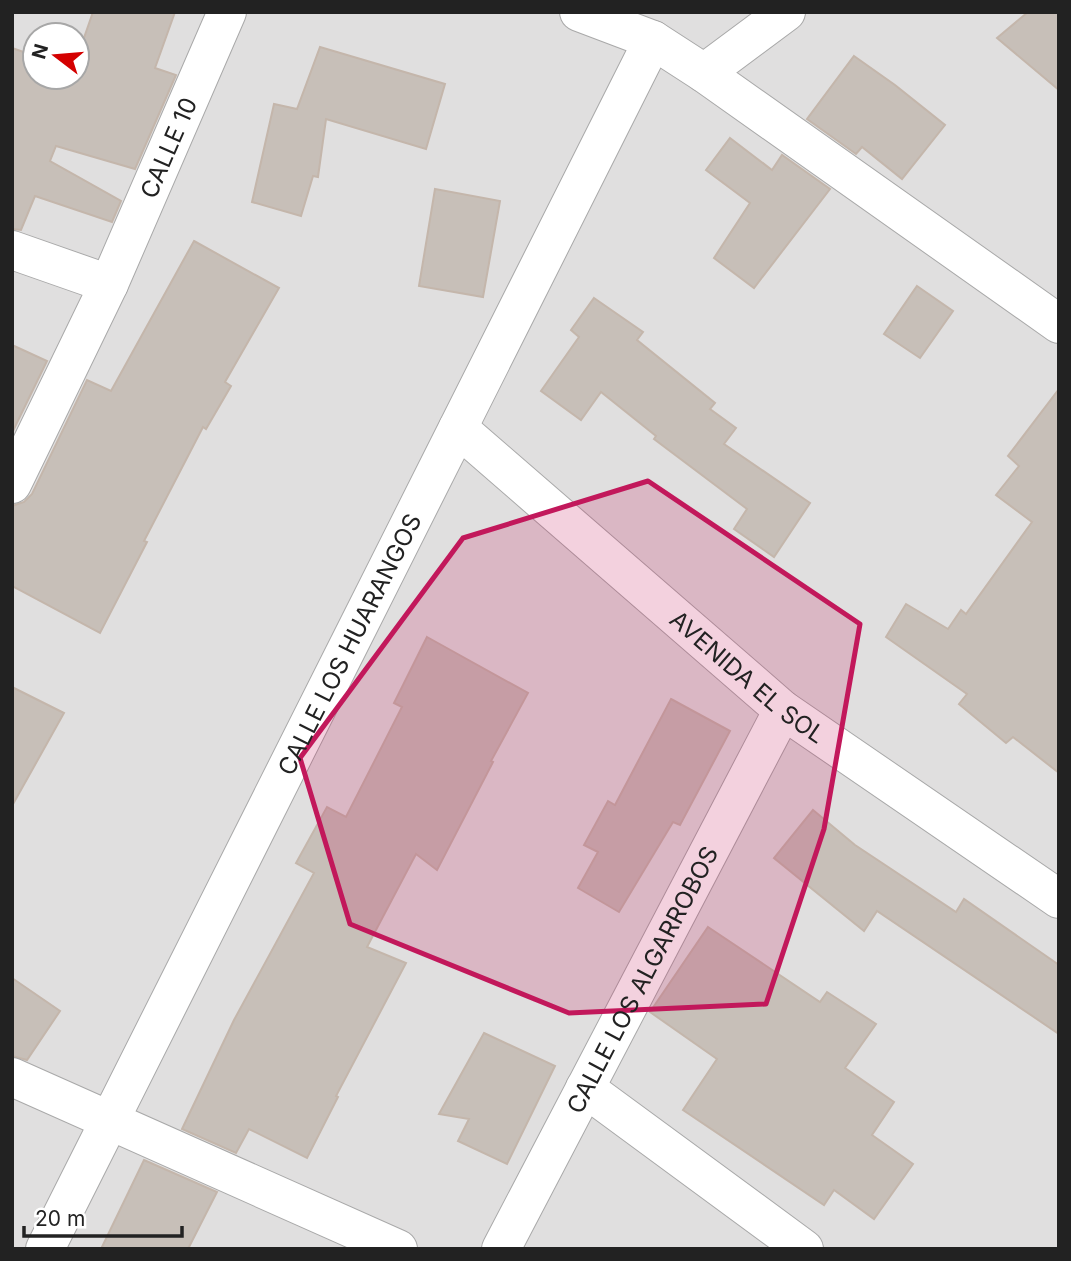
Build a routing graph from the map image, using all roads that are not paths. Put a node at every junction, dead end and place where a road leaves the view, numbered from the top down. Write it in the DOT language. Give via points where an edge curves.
graph roads {
  1 [pos="227,12"];
  2 [pos="579,12"];
  3 [pos="786,12"];
  4 [pos="653,40"];
  5 [pos="704,73"];
  6 [pos="12,250"];
  7 [pos="109,284"];
  8 [pos="1059,324"];
  9 [pos="458,428"];
  10 [pos="12,484"];
  11 [pos="783,710"];
  12 [pos="1059,899"];
  13 [pos="12,1077"];
  14 [pos="585,1088"];
  15 [pos="109,1121"];
  16 [pos="45,1249"];
  17 [pos="398,1249"];
  18 [pos="501,1249"];
  19 [pos="804,1249"];
  1 -- 7 [label="street, CALLE 10"];
  2 -- 4 [label="street"];
  3 -- 5 [label="street"];
  4 -- 5 [label="street"];
  4 -- 9 [label="street, CALLE LOS HUARANGOS"];
  5 -- 8 [label="street"];
  6 -- 7 [label="street"];
  7 -- 10 [label="street, CALLE 10"];
  9 -- 11 [label="street, AVENIDA EL SOL"];
  9 -- 15 [label="street, CALLE LOS HUARANGOS"];
  11 -- 12 [label="street, AVENIDA EL SOL"];
  11 -- 14 [label="street, CALLE LOS ALGARROBOS"];
  13 -- 15 [label="street"];
  14 -- 18 [label="street, CALLE LOS ALGARROBOS"];
  14 -- 19 [label="street"];
  15 -- 16 [label="street, CALLE LOS HUARANGOS"];
  15 -- 17 [label="street"];
}
